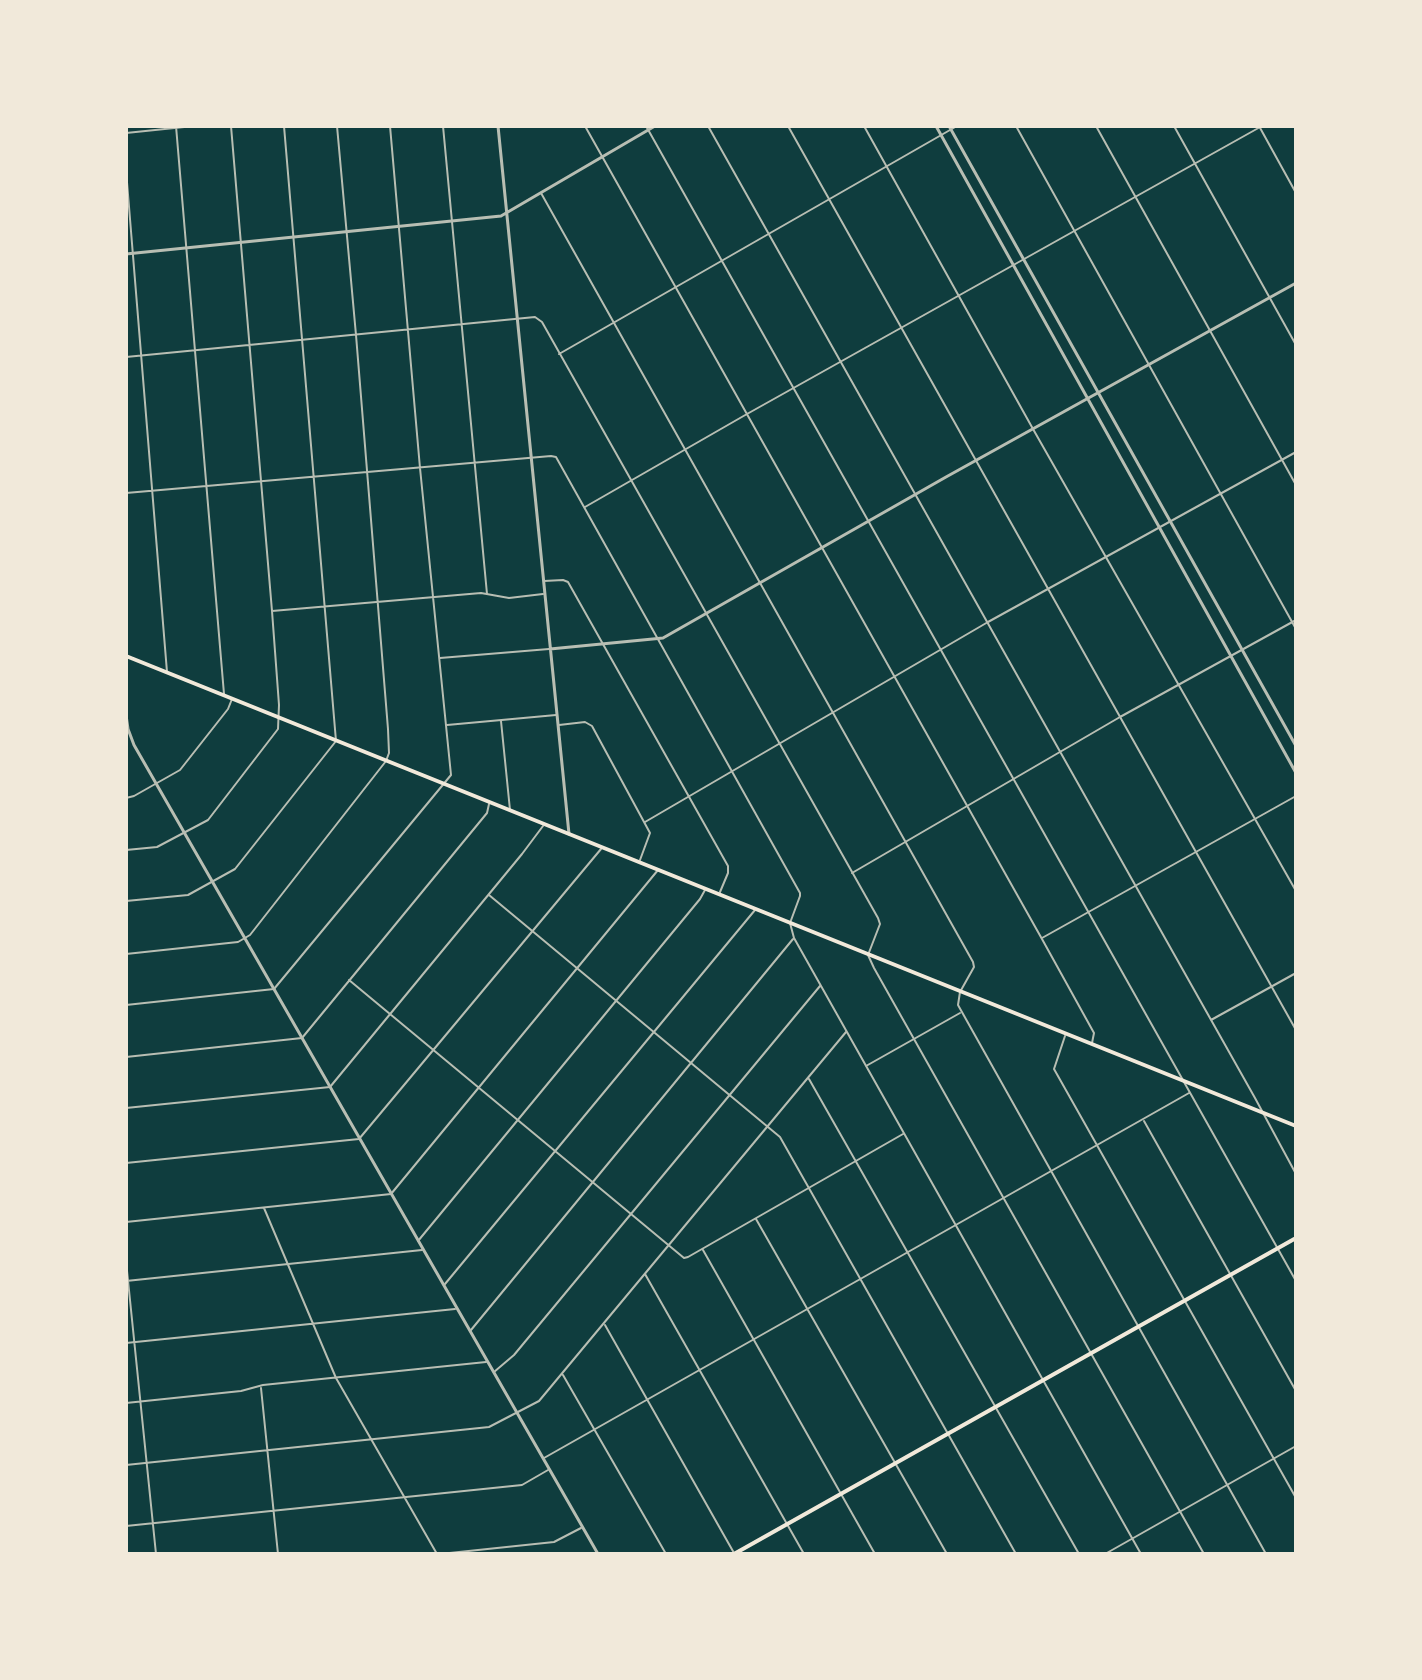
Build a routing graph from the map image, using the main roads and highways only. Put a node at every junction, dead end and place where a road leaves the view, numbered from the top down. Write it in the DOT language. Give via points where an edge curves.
graph roads {
  1 [pos="126,656"];
  2 [pos="1296,1126"];
  3 [pos="1296,1238"];
  4 [pos="735,1554"];
  1 -- 2 [label="main road"];
  3 -- 4 [label="main road"];
}
